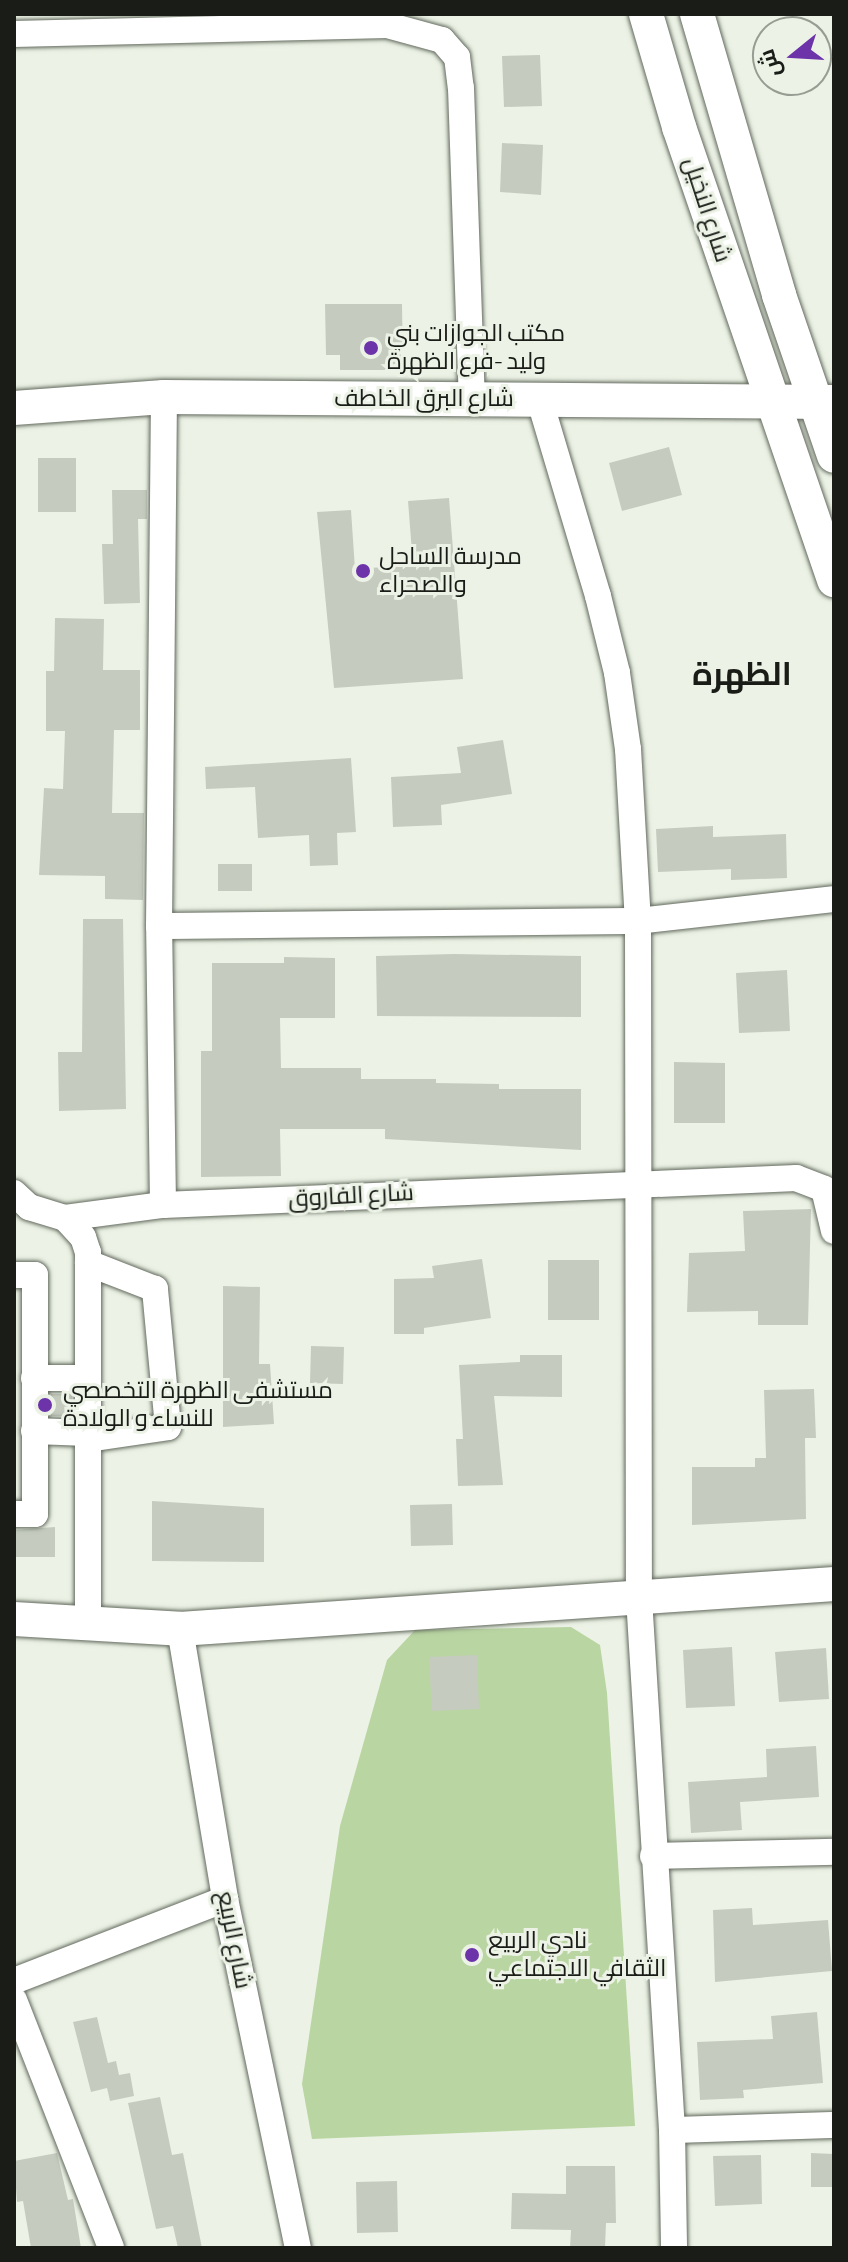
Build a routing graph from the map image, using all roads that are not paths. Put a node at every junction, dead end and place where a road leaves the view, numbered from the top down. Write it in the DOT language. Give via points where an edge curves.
graph roads {
  1 [pos="646,14"];
  2 [pos="697,14"];
  3 [pos="356,21"];
  4 [pos="14,34"];
  5 [pos="164,397"];
  6 [pos="539,398"];
  7 [pos="472,402"];
  8 [pos="825,402"];
  9 [pos="774,403"];
  10 [pos="14,408"];
  11 [pos="834,456"];
  12 [pos="834,580"];
  13 [pos="834,899"];
  14 [pos="638,921"];
  15 [pos="159,926"];
  16 [pos="638,1183"];
  17 [pos="19,1203"];
  18 [pos="163,1205"];
  19 [pos="65,1218"];
  20 [pos="834,1231"];
  21 [pos="88,1263"];
  22 [pos="14,1275"];
  23 [pos="34,1378"];
  24 [pos="88,1378"];
  25 [pos="34,1431"];
  26 [pos="88,1436"];
  27 [pos="14,1514"];
  28 [pos="834,1584"];
  29 [pos="639,1598"];
  30 [pos="14,1619"];
  31 [pos="88,1626"];
  32 [pos="180,1629"];
  33 [pos="834,1852"];
  34 [pos="653,1856"];
  35 [pos="225,1899"];
  36 [pos="14,1981"];
  37 [pos="14,2000"];
  38 [pos="834,2125"];
  39 [pos="672,2130"];
  40 [pos="111,2248"];
  41 [pos="298,2248"];
  42 [pos="674,2248"];
  1 -- 9 [label="main road, شارع النخيل"];
  2 -- 8 [label="main road" via="770,266"];
  3 -- 4 [label="street"];
  3 -- 7 [label="street" via="428,34 457,57"];
  5 -- 7 [label="main road, شارع البرق الخاطف"];
  5 -- 10 [label="main road, شارع البرق الخاطف"];
  5 -- 15 [label="street"];
  6 -- 7 [label="main road, شارع البرق الخاطف"];
  6 -- 9 [label="main road, شارع البرق الخاطف"];
  6 -- 14 [label="street" via="617,673 628,749"];
  8 -- 9 [label="main road, شارع البرق الخاطف"];
  8 -- 11 [label="main road"];
  9 -- 12 [label="main road, شارع النخيل"];
  13 -- 14 [label="street"];
  14 -- 15 [label="street"];
  14 -- 16 [label="street"];
  15 -- 18 [label="street"];
  16 -- 18 [label="street, شارع الفاروق"];
  16 -- 20 [label="street, شارع الفاروق" via="796,1178 816,1183 833,1210"];
  16 -- 29 [label="street"];
  17 -- 19 [label="street"];
  18 -- 19 [label="street, شارع الفاروق"];
  19 -- 21 [label="street" via="83,1237"];
  21 -- 24 [label="street"];
  21 -- 26 [label="street" via="155,1289 168,1427"];
  22 -- 23 [label="street" via="35,1275"];
  23 -- 24 [label="street"];
  23 -- 25 [label="street"];
  24 -- 26 [label="street"];
  25 -- 26 [label="street"];
  25 -- 27 [label="street" via="35,1514"];
  26 -- 31 [label="street"];
  28 -- 29 [label="main road"];
  29 -- 32 [label="main road"];
  29 -- 34 [label="street"];
  30 -- 31 [label="main road"];
  31 -- 32 [label="main road"];
  32 -- 35 [label="street, شارع الربيع"];
  33 -- 34 [label="street"];
  34 -- 39 [label="street"];
  35 -- 36 [label="street"];
  35 -- 41 [label="street, شارع الربيع"];
  37 -- 40 [label="street"];
  38 -- 39 [label="street"];
  39 -- 42 [label="street"];
}
